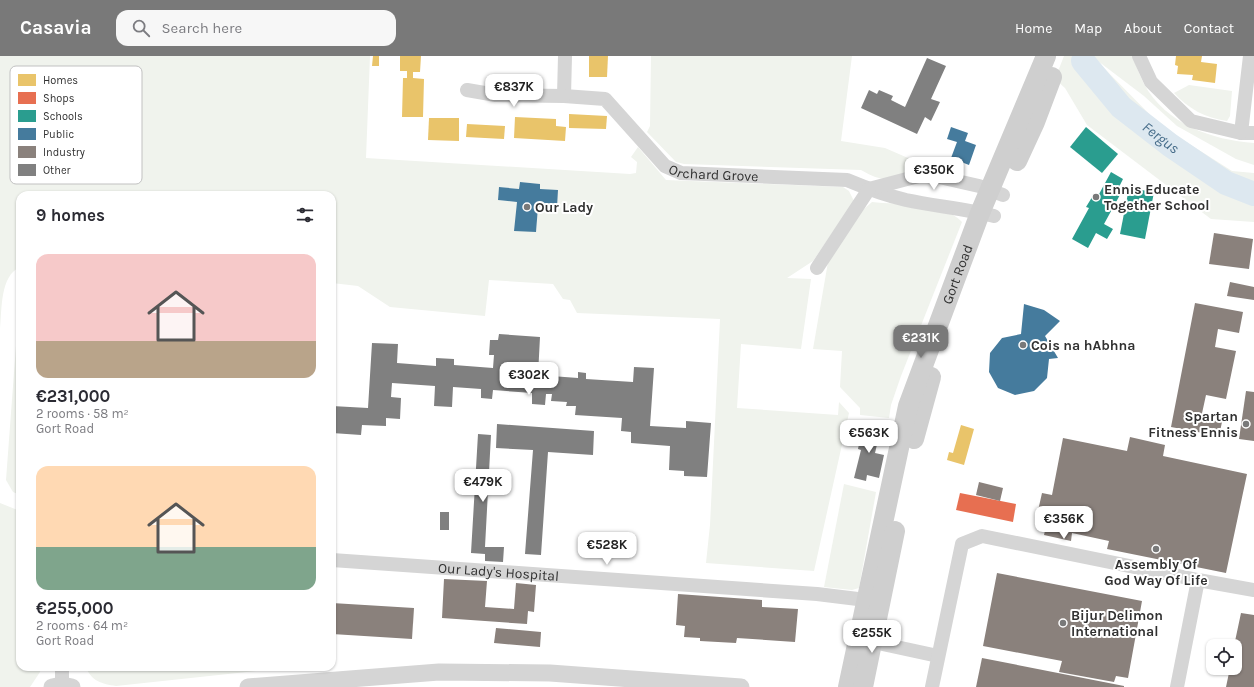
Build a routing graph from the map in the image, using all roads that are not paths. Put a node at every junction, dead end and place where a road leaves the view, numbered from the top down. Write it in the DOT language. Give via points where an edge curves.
graph roads {
  1 [pos="565,56"];
  2 [pos="1046,56"];
  3 [pos="1060,56"];
  4 [pos="1139,56"];
  5 [pos="1250,56"];
  6 [pos="467,90"];
  7 [pos="564,96"];
  8 [pos="1247,133"];
  9 [pos="869,189"];
  10 [pos="997,193"];
  11 [pos="987,214"];
  12 [pos="817,268"];
  13 [pos="336,560"];
  14 [pos="1198,580"];
  15 [pos="1254,590"];
  16 [pos="873,601"];
  17 [pos="877,622"];
  18 [pos="865,640"];
  19 [pos="892,645"];
  20 [pos="938,656"];
  21 [pos="869,660"];
  22 [pos="62,671"];
  23 [pos="62,686"];
  24 [pos="248,687"];
  25 [pos="741,687"];
  26 [pos="848,687"];
  27 [pos="863,687"];
  28 [pos="932,687"];
  29 [pos="1177,687"];
  1 -- 7 [label="street"];
  2 -- 10 [label="main road, Gort Road"];
  3 -- 10 [label="main road, Gort Road" via="1035,122 1010,175"];
  4 -- 8 [label="street" via="1151,82 1191,121"];
  5 -- 8 [label="street"];
  6 -- 7 [label="street, Orchard Grove" via="496,95"];
  7 -- 9 [label="street, Orchard Grove" via="605,99 665,166 682,173 847,180"];
  9 -- 10 [label="street" via="926,174"];
  9 -- 11 [label="street, Orchard Grove" via="906,200"];
  9 -- 12 [label="street"];
  10 -- 11 [label="main road, Gort Road"];
  11 -- 16 [label="main road, Gort Road" via="918,421"];
  13 -- 16 [label="street, Our Lady's Hospital" via="738,588"];
  14 -- 15 [label="street"];
  14 -- 20 [label="street" via="982,536 962,544"];
  14 -- 29 [label="street"];
  16 -- 17 [label="main road, Gort Road"];
  16 -- 18 [label="main road, Gort Road"];
  17 -- 18 [label="main road, Gort Road"];
  17 -- 19 [label="street"];
  18 -- 19 [label="street"];
  18 -- 21 [label="main road, Gort Road"];
  18 -- 26 [label="main road, Gort Road"];
  19 -- 20 [label="street"];
  19 -- 21 [label="street"];
  20 -- 28 [label="street"];
  21 -- 27 [label="main road, Gort Road"];
  22 -- 23 [label="street"];
  24 -- 25 [label="street" via="439,672 550,673"];
}
